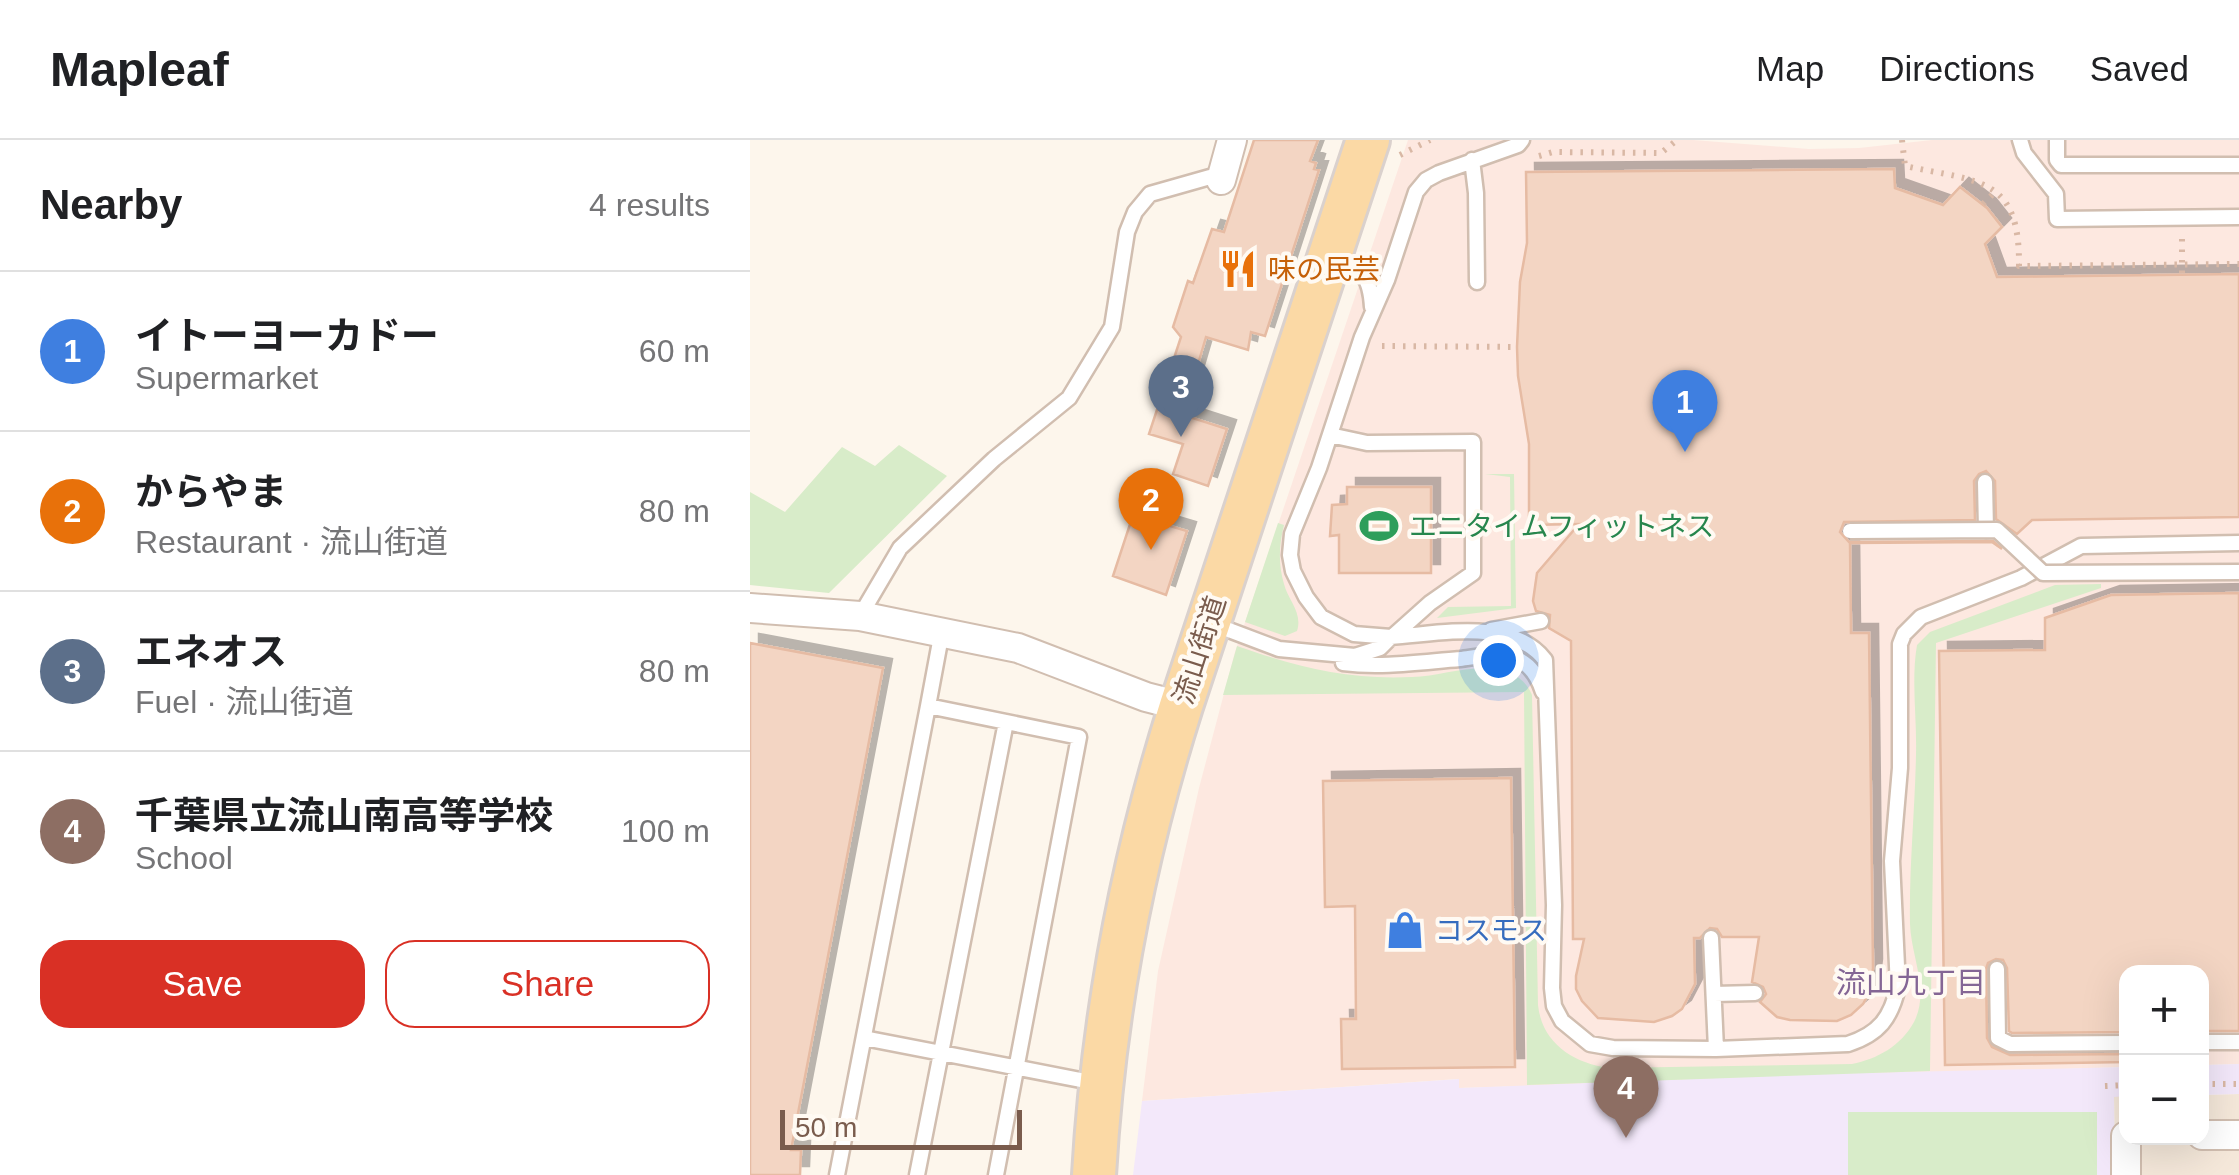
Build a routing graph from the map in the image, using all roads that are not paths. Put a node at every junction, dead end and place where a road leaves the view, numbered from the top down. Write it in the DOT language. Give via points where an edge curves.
graph roads {
  1 [pos="1232,140"];
  2 [pos="1522,140"];
  3 [pos="2020,140"];
  4 [pos="2057,140"];
  5 [pos="1382,148"];
  6 [pos="1472,160"];
  7 [pos="2239,166"];
  8 [pos="1221,180"];
  9 [pos="2239,217"];
  10 [pos="1328,256"];
  11 [pos="1477,282"];
  12 [pos="1372,308"];
  13 [pos="1330,436"];
  14 [pos="1985,482"];
  15 [pos="1986,530"];
  16 [pos="1850,531"];
  17 [pos="2239,543"];
  18 [pos="2239,572"];
  19 [pos="750,608"];
  20 [pos="860,616"];
  21 [pos="1541,621"];
  22 [pos="1208,622"];
  23 [pos="942,631"];
  24 [pos="1475,632"];
  25 [pos="1391,637"];
  26 [pos="1279,649"];
  27 [pos="928,706"];
  28 [pos="1180,706"];
  29 [pos="1548,712"];
  30 [pos="1006,722"];
  31 [pos="1712,938"];
  32 [pos="1997,969"];
  33 [pos="1714,994"];
  34 [pos="1755,994"];
  35 [pos="864,1038"];
  36 [pos="2209,1042"];
  37 [pos="2239,1042"];
  38 [pos="2119,1043"];
  39 [pos="1716,1049"];
  40 [pos="940,1054"];
  41 [pos="1016,1069"];
  42 [pos="1102,1084"];
  43 [pos="2209,1135"];
  44 [pos="2239,1135"];
  45 [pos="2126,1145"];
  46 [pos="837,1175"];
  47 [pos="917,1175"];
  48 [pos="996,1175"];
  49 [pos="1094,1175"];
  50 [pos="2126,1175"];
  1 -- 8 [label="street"];
  2 -- 6 [label="lane"];
  3 -- 9 [label="lane" via="2056,194 2057,220"];
  4 -- 7 [label="lane" via="2062,165"];
  5 -- 10 [label="main road, 流山街道"];
  6 -- 11 [label="lane"];
  6 -- 12 [label="lane" via="1440,172 1416,192"];
  8 -- 20 [label="lane" via="1210,177 1150,194 1135,212 1123,245 1112,326 1069,398 900,548"];
  10 -- 12 [label="lane" via="1358,269 1369,282"];
  10 -- 22 [label="main road, 流山街道"];
  12 -- 13 [label="lane"];
  13 -- 25 [label="lane" via="1292,534 1293,571 1312,607 1333,625"];
  13 -- 25 [label="lane" via="1367,443 1473,442 1474,573"];
  14 -- 15 [label="lane"];
  15 -- 16 [label="lane, bridge"];
  15 -- 18 [label="lane, bridge" via="1997,530 2043,572"];
  17 -- 39 [label="lane" via="2081,546 1912,625 1900,644 1893,1007 1883,1026 1848,1044"];
  19 -- 20 [label="street"];
  20 -- 23 [label="street"];
  21 -- 24 [label="lane"];
  22 -- 26 [label="lane"];
  22 -- 28 [label="main road, 流山街道"];
  23 -- 27 [label="lane"];
  23 -- 28 [label="street" via="1018,648"];
  24 -- 25 [label="lane"];
  24 -- 29 [label="lane" via="1536,648 1548,673"];
  25 -- 26 [label="lane" via="1369,654"];
  26 -- 29 [label="lane" via="1364,666 1515,658 1539,678"];
  27 -- 30 [label="lane"];
  27 -- 35 [label="lane"];
  28 -- 42 [label="main road, 流山街道" via="1124,935"];
  29 -- 39 [label="lane" via="1554,1006 1590,1044"];
  30 -- 40 [label="lane"];
  30 -- 41 [label="lane" via="1078,736"];
  31 -- 33 [label="lane"];
  32 -- 38 [label="lane" via="1998,1038 2010,1044"];
  33 -- 34 [label="lane"];
  33 -- 39 [label="lane"];
  35 -- 40 [label="lane"];
  35 -- 46 [label="lane"];
  36 -- 37 [label="lane"];
  40 -- 41 [label="lane"];
  40 -- 47 [label="lane"];
  41 -- 42 [label="lane"];
  41 -- 48 [label="lane"];
  42 -- 49 [label="main road, 流山街道"];
  43 -- 44 [label="street"];
  45 -- 50 [label="street"];
}
